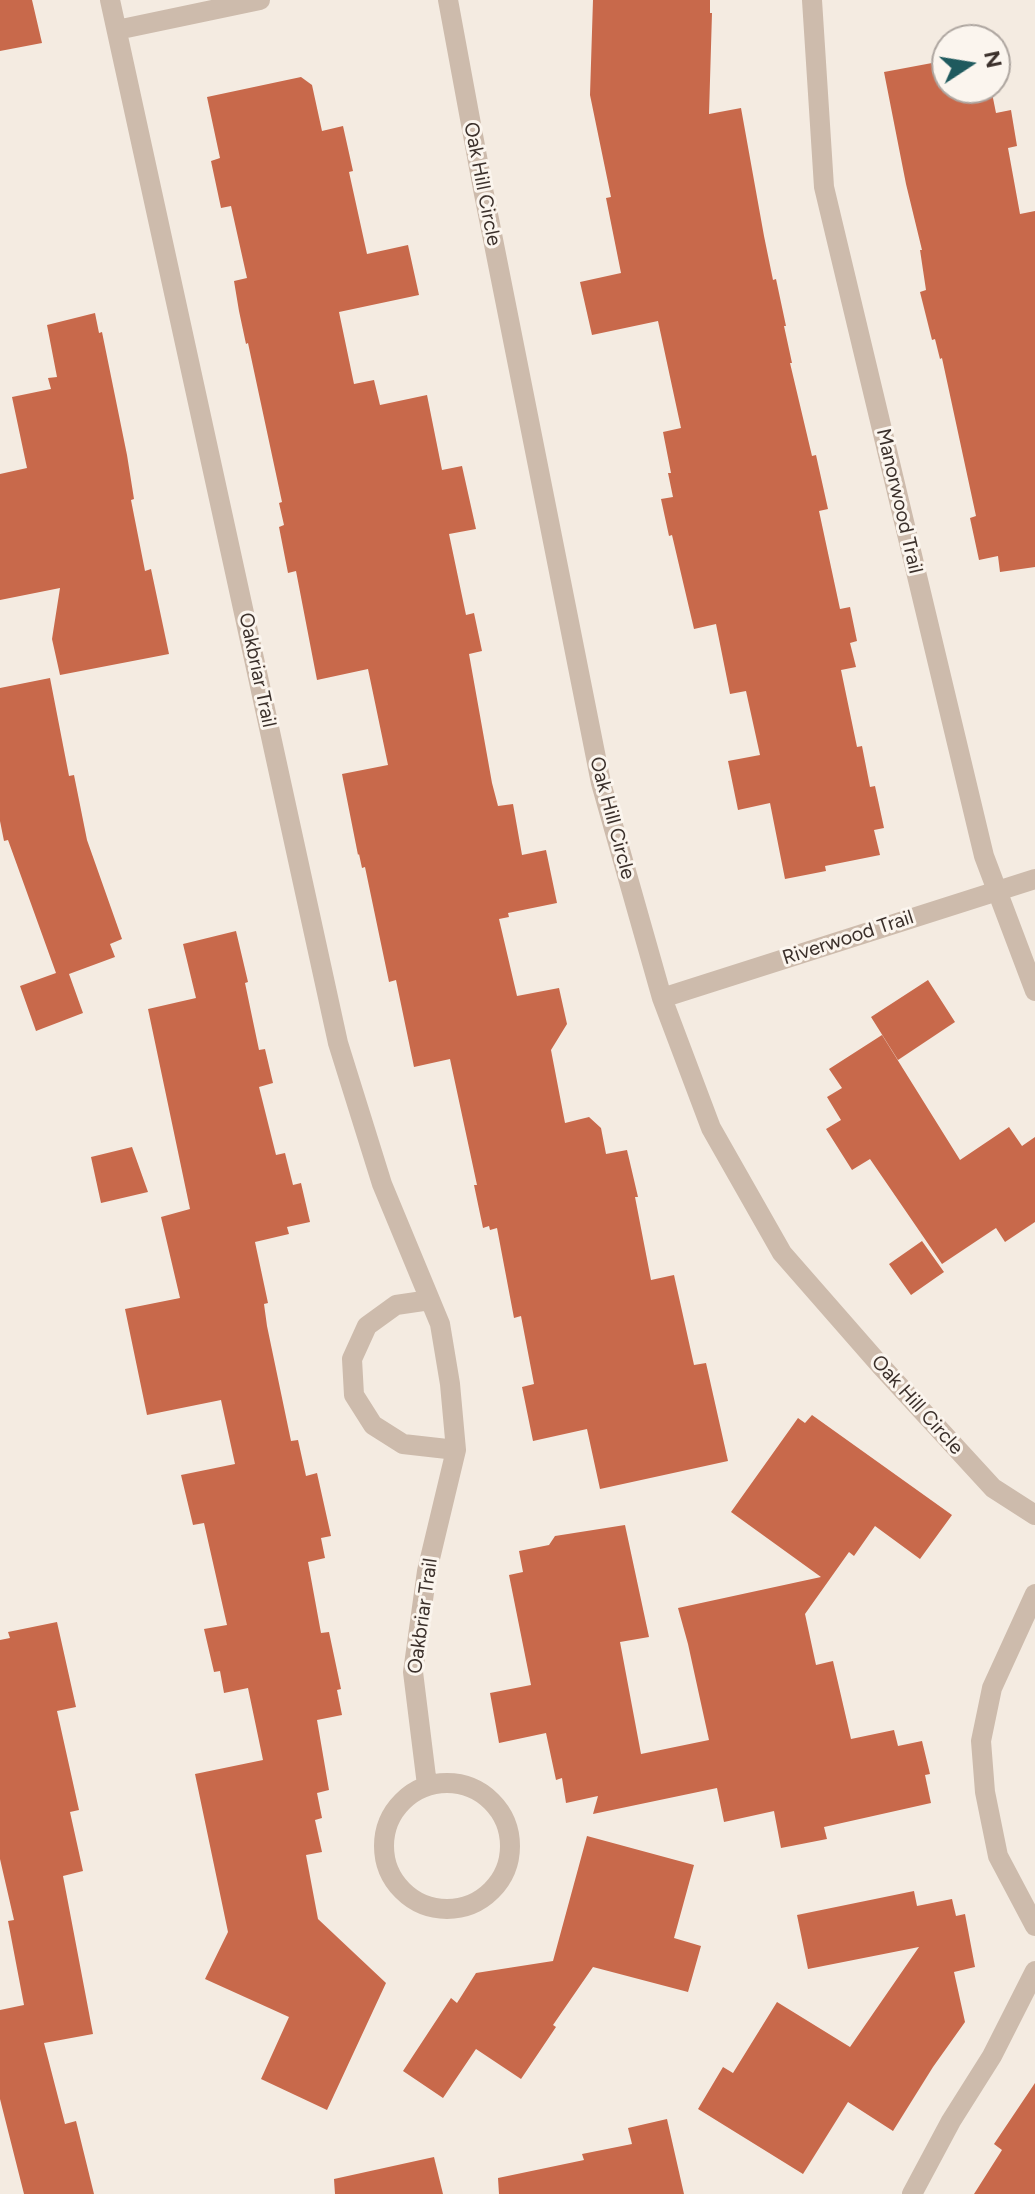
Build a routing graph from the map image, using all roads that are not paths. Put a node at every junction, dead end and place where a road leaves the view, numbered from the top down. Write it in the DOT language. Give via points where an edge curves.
graph roads {
  1 [pos="110,0"];
  2 [pos="260,0"];
  3 [pos="448,0"];
  4 [pos="812,0"];
  5 [pos="117,30"];
  6 [pos="1035,879"];
  7 [pos="998,891"];
  8 [pos="1035,991"];
  9 [pos="662,998"];
  10 [pos="430,1300"];
  11 [pos="456,1450"];
  12 [pos="1035,1515"];
  13 [pos="1035,1594"];
  14 [pos="427,1785"];
  15 [pos="1035,1926"];
  16 [pos="1035,1971"];
  17 [pos="912,2194"];
  1 -- 5 [label="street, Oakbriar Trail"];
  2 -- 5 [label="street"];
  3 -- 9 [label="street, Oak Hill Circle" via="601,783"];
  4 -- 7 [label="street, Manorwood Trail" via="824,187 984,856"];
  5 -- 10 [label="street, Oakbriar Trail" via="338,1043 382,1184"];
  6 -- 7 [label="street, Riverwood Trail"];
  7 -- 8 [label="street, Manorwood Trail"];
  7 -- 9 [label="street, Riverwood Trail"];
  9 -- 12 [label="street, Oak Hill Circle" via="711,1128 782,1253 993,1488"];
  10 -- 11 [label="street, Oakbriar Trail" via="440,1324"];
  10 -- 11 [label="street" via="396,1305 367,1326 352,1359 354,1395 373,1425 403,1444"];
  11 -- 14 [label="street, Oakbriar Trail" via="427,1571 413,1672"];
  13 -- 15 [label="street" via="992,1688 981,1741 998,1856"];
  14 -- 14 [label="street" via="405,1797 390,1816 383,1840 386,1865 398,1887 418,1903 442,1910 467,1907 489,1895 504,1875 510,1851 508,1826 495,1804 476,1788 452,1781"];
  16 -- 17 [label="street"];
}
